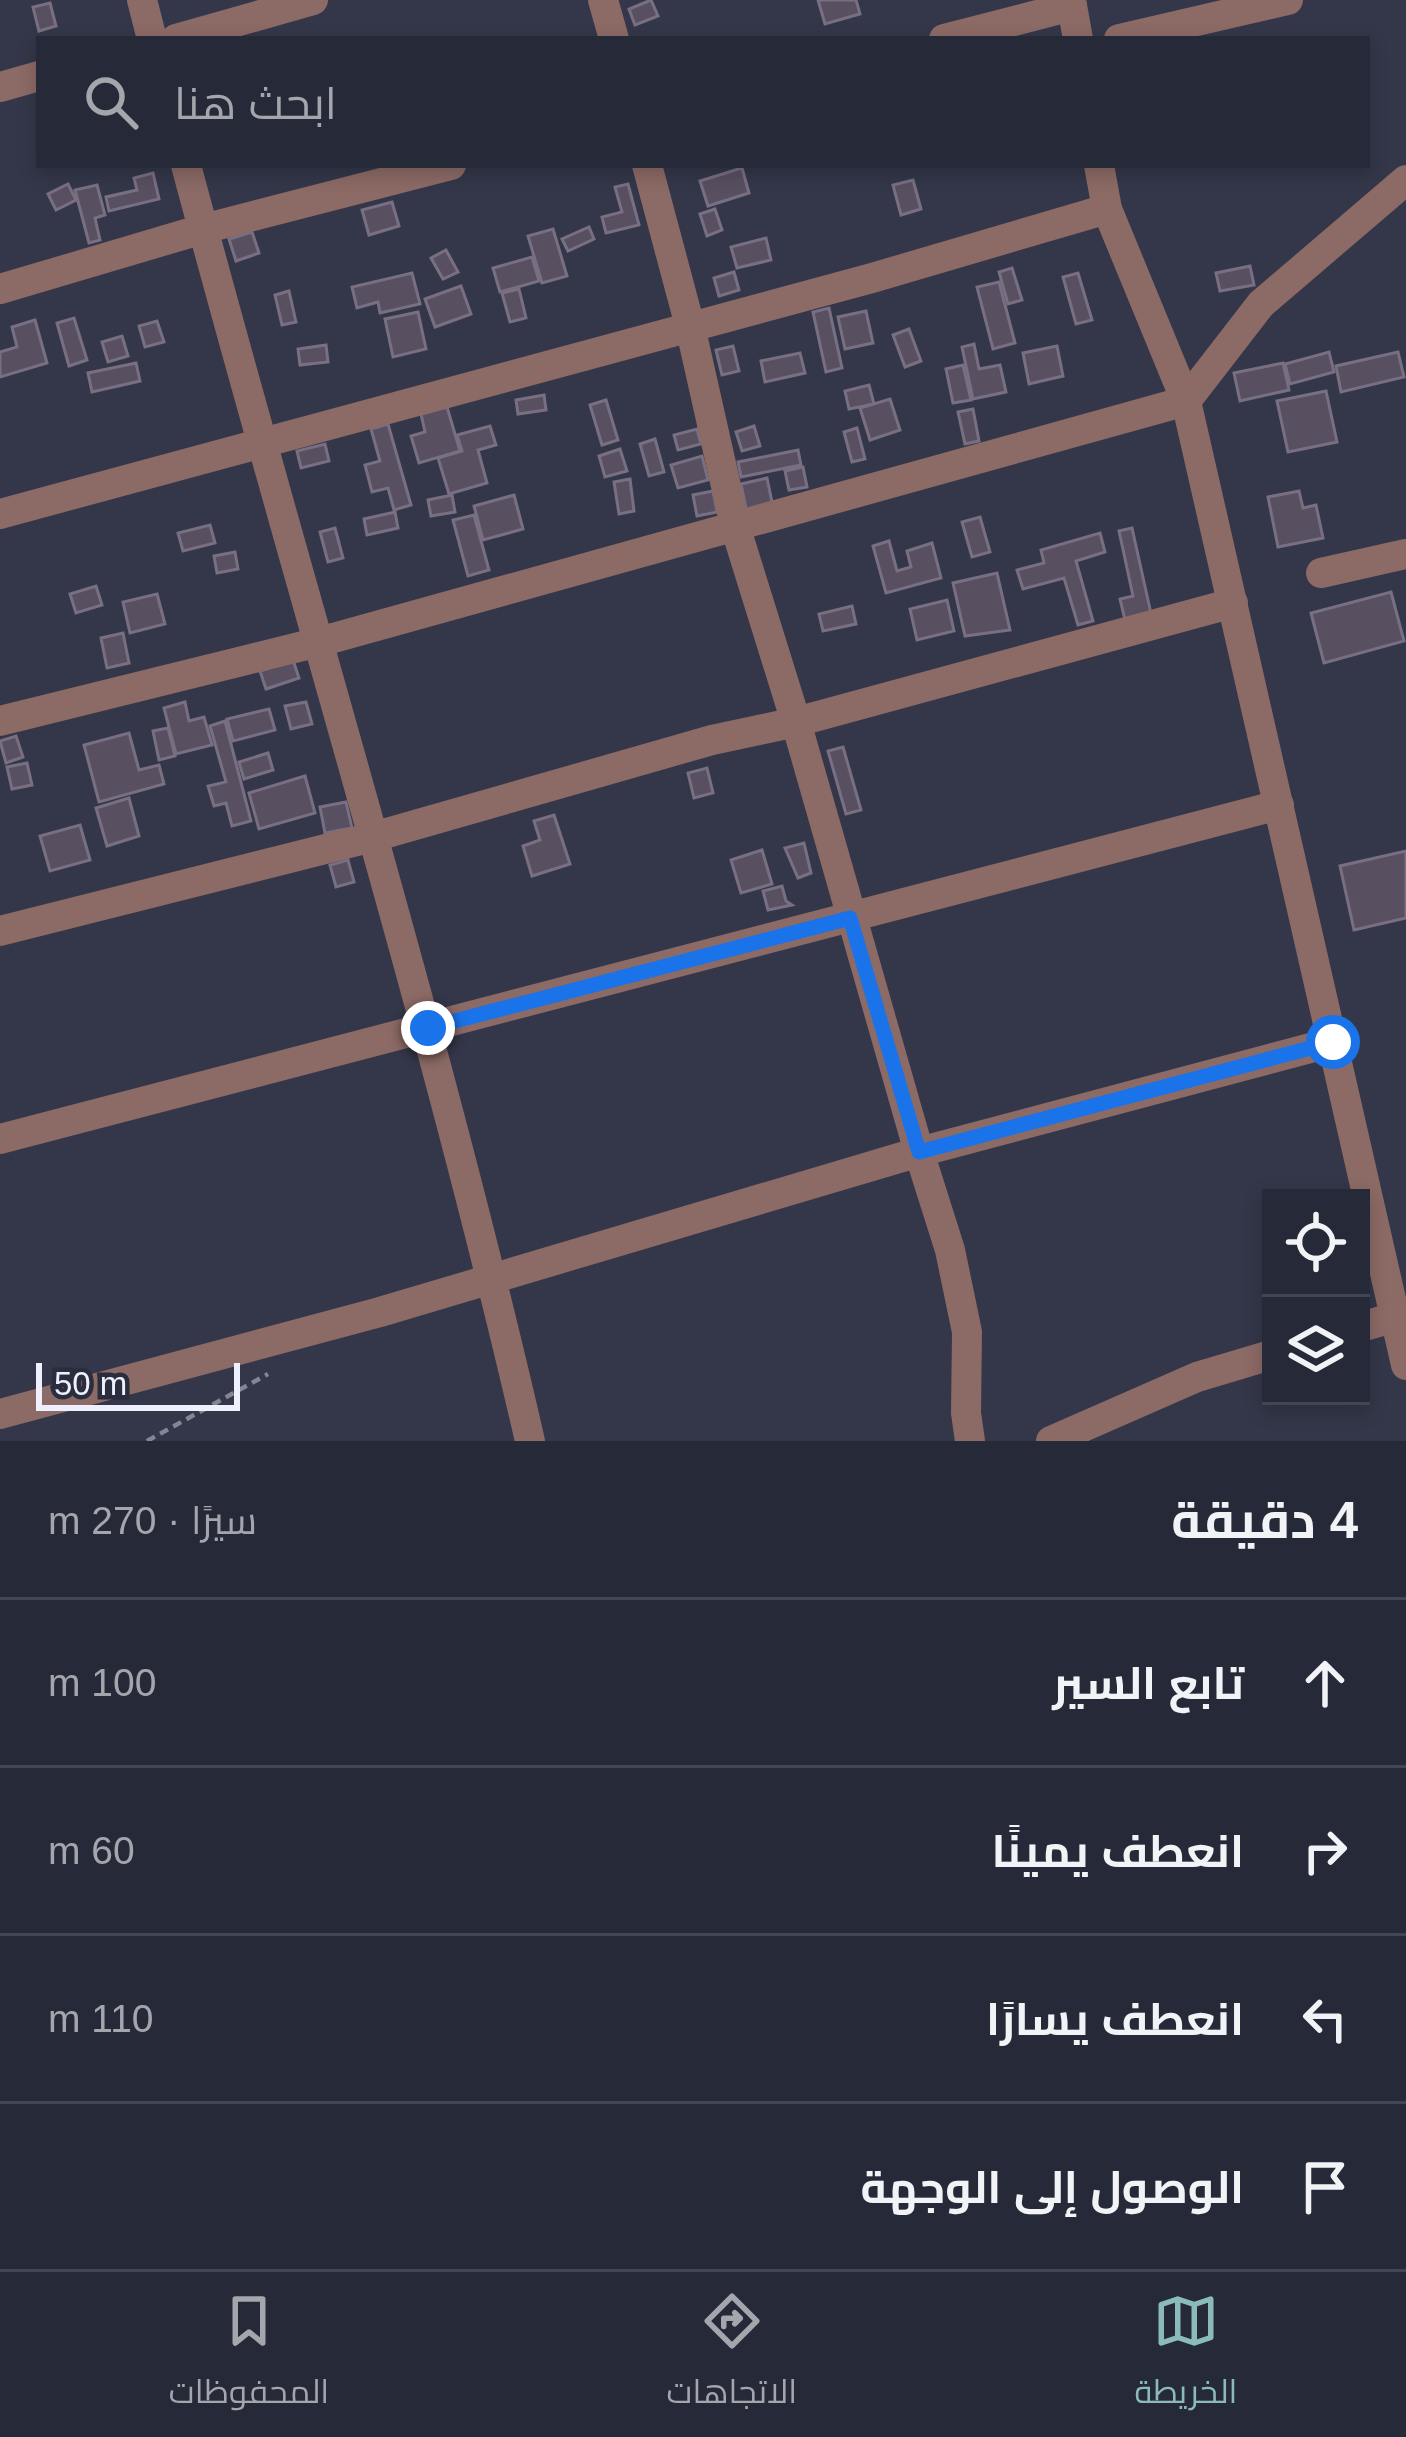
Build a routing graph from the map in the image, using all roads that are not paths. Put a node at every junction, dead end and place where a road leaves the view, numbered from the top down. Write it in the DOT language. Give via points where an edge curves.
graph roads {
  1 [pos="142,0"];
  2 [pos="313,0"];
  3 [pos="603,0"];
  4 [pos="1288,0"];
  5 [pos="1071,3"];
  6 [pos="151,36"];
  7 [pos="187,36"];
  8 [pos="613,36"];
  9 [pos="955,36"];
  10 [pos="1077,36"];
  11 [pos="1132,36"];
  12 [pos="36,77"];
  13 [pos="0,86"];
  14 [pos="187,168"];
  15 [pos="439,168"];
  16 [pos="648,168"];
  17 [pos="1099,168"];
  18 [pos="1406,180"];
  19 [pos="1106,209"];
  20 [pos="203,229"];
  21 [pos="0,289"];
  22 [pos="689,326"];
  23 [pos="1186,400"];
  24 [pos="262,443"];
  25 [pos="0,514"];
  26 [pos="735,526"];
  27 [pos="1406,554"];
  28 [pos="1321,573"];
  29 [pos="1233,603"];
  30 [pos="319,642"];
  31 [pos="0,721"];
  32 [pos="796,722"];
  33 [pos="1279,805"];
  34 [pos="373,837"];
  35 [pos="850,918"];
  36 [pos="0,932"];
  37 [pos="428,1028"];
  38 [pos="1333,1042"];
  39 [pos="0,1139"];
  40 [pos="919,1152"];
  41 [pos="1394,1254"];
  42 [pos="492,1276"];
  43 [pos="1395,1317"];
  44 [pos="1370,1325"];
  45 [pos="1262,1358"];
  46 [pos="1406,1365"];
  47 [pos="0,1414"];
  48 [pos="530,1441"];
  49 [pos="970,1441"];
  50 [pos="1051,1441"];
  1 -- 6 [label="street"];
  2 -- 7 [label="street"];
  3 -- 8 [label="street"];
  4 -- 11 [label="street"];
  5 -- 9 [label="street"];
  5 -- 10 [label="street"];
  12 -- 13 [label="street"];
  14 -- 20 [label="street"];
  15 -- 20 [label="street"];
  16 -- 22 [label="street"];
  17 -- 19 [label="street"];
  18 -- 23 [label="street" via="1261,304"];
  19 -- 22 [label="street"];
  19 -- 23 [label="street"];
  20 -- 21 [label="street"];
  20 -- 24 [label="street"];
  22 -- 24 [label="street"];
  22 -- 26 [label="street"];
  23 -- 26 [label="street"];
  23 -- 29 [label="street"];
  24 -- 25 [label="street"];
  24 -- 30 [label="street"];
  26 -- 30 [label="street"];
  26 -- 32 [label="street"];
  27 -- 28 [label="street"];
  29 -- 32 [label="street"];
  29 -- 33 [label="street"];
  30 -- 31 [label="street"];
  30 -- 34 [label="street"];
  32 -- 34 [label="street"];
  32 -- 35 [label="street"];
  33 -- 35 [label="street"];
  33 -- 38 [label="street"];
  34 -- 36 [label="street"];
  34 -- 37 [label="street"];
  35 -- 37 [label="street"];
  35 -- 40 [label="street"];
  37 -- 39 [label="street"];
  37 -- 42 [label="street"];
  38 -- 40 [label="street"];
  38 -- 41 [label="street"];
  40 -- 42 [label="street"];
  40 -- 49 [label="street" via="967,1333"];
  41 -- 43 [label="street"];
  42 -- 47 [label="street"];
  42 -- 48 [label="street"];
  43 -- 44 [label="street"];
  43 -- 46 [label="street"];
  45 -- 50 [label="street"];
}
